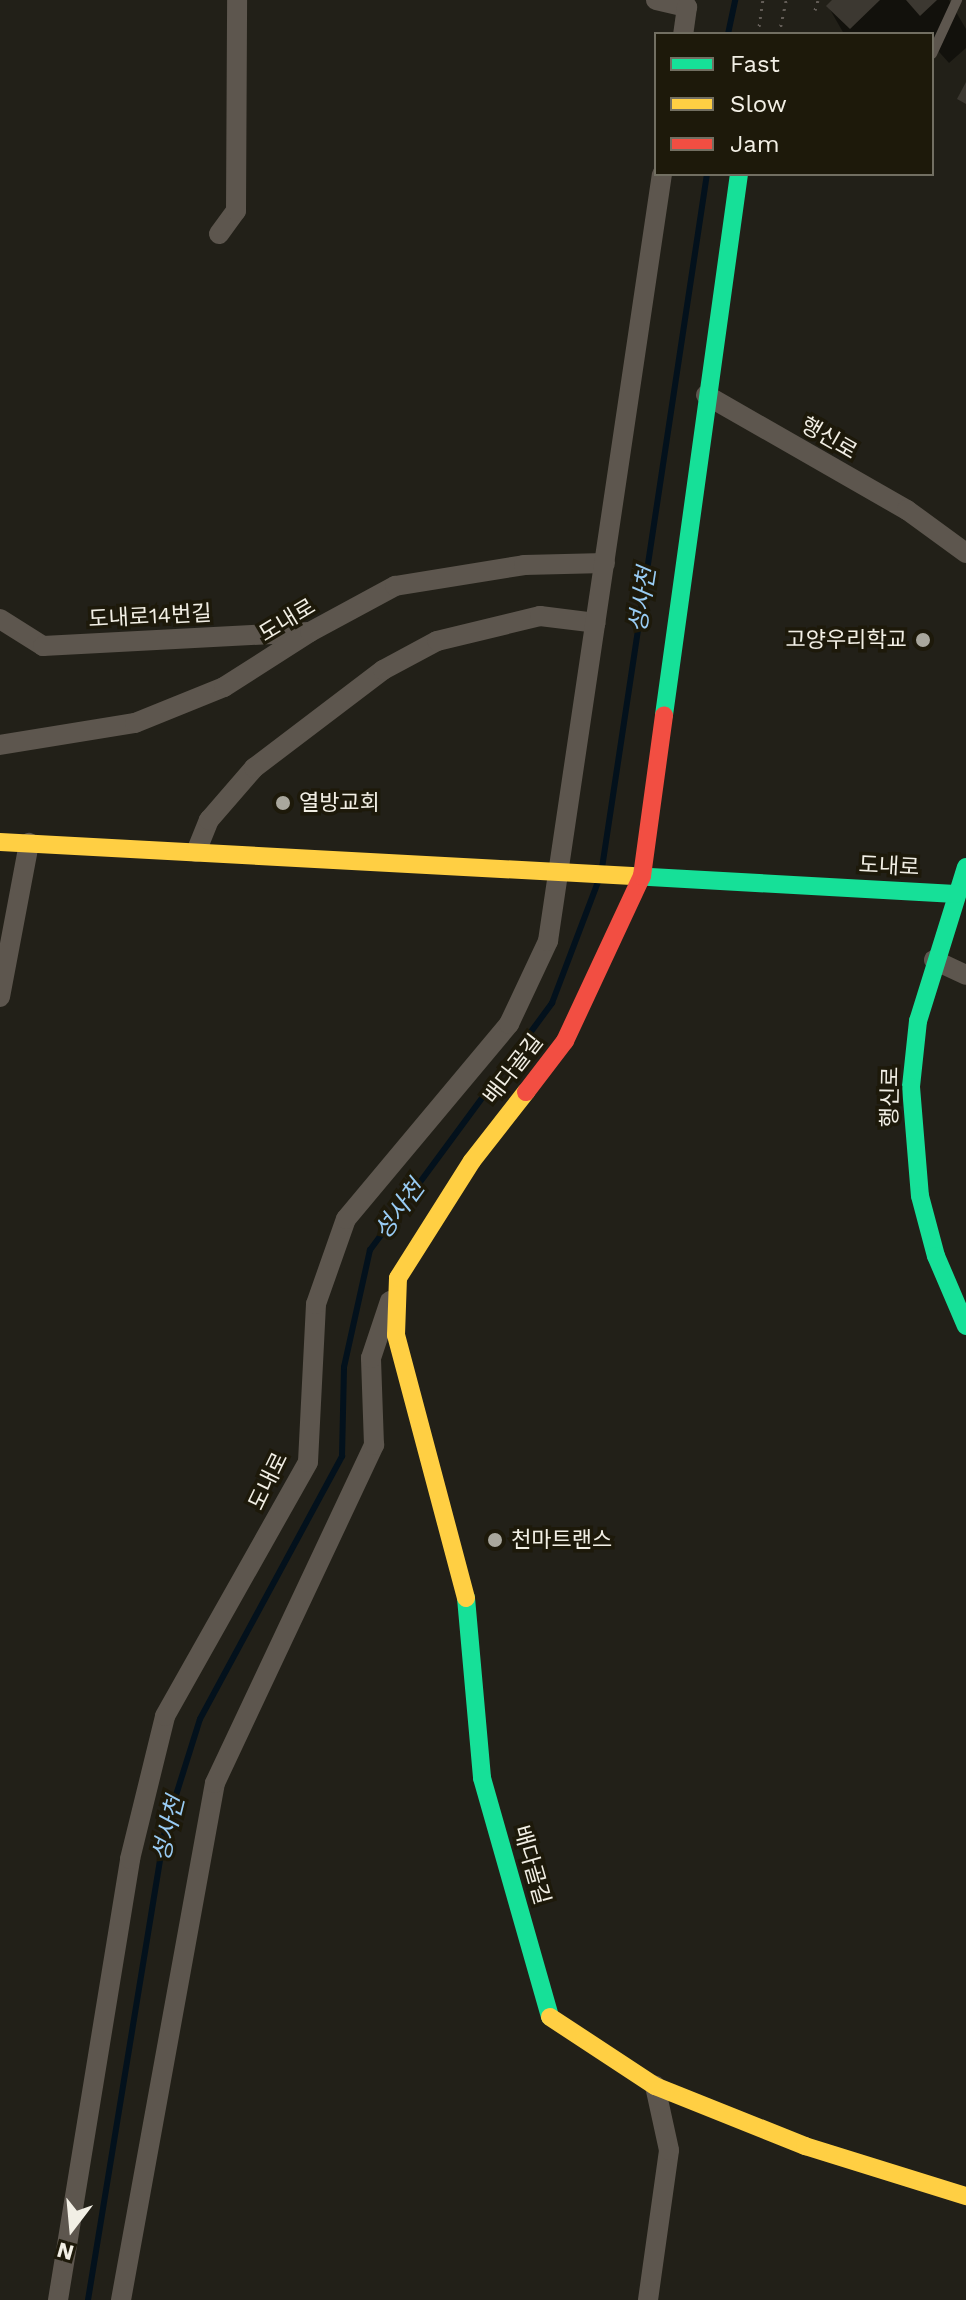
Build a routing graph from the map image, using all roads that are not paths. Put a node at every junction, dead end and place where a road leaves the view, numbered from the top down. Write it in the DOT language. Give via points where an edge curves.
graph roads {
  1 [pos="237,0"];
  2 [pos="656,0"];
  3 [pos="957,0"];
  4 [pos="683,32"];
  5 [pos="934,50"];
  6 [pos="662,176"];
  7 [pos="739,176"];
  8 [pos="219,234"];
  9 [pos="706,395"];
  10 [pos="966,553"];
  11 [pos="605,563"];
  12 [pos="0,619"];
  13 [pos="596,623"];
  14 [pos="310,632"];
  15 [pos="0,745"];
  16 [pos="0,842"];
  17 [pos="29,843"];
  18 [pos="196,852"];
  19 [pos="966,867"];
  20 [pos="567,872"];
  21 [pos="635,876"];
  22 [pos="956,894"];
  23 [pos="934,960"];
  24 [pos="966,975"];
  25 [pos="0,997"];
  26 [pos="398,1278"];
  27 [pos="966,1326"];
  28 [pos="655,2086"];
  29 [pos="966,2196"];
  30 [pos="58,2300"];
  31 [pos="121,2300"];
  32 [pos="648,2300"];
  1 -- 8 [label="street" via="236,211"];
  2 -- 4 [label="street" via="687,7"];
  3 -- 5 [label="lane"];
  6 -- 11 [label="street, 도내로"];
  7 -- 9 [label="street, 배다골길"];
  9 -- 10 [label="street, 행신로" via="907,510"];
  9 -- 21 [label="street, 배다골길"];
  11 -- 13 [label="street, 도내로"];
  11 -- 14 [label="street, 도내로" via="524,565 395,586"];
  12 -- 14 [label="street, 도내로14번길" via="43,646"];
  13 -- 18 [label="street" via="540,616 437,641 383,670 254,768 209,820"];
  13 -- 20 [label="street, 도내로"];
  14 -- 15 [label="street, 도내로" via="224,687 135,723"];
  16 -- 17 [label="street"];
  17 -- 18 [label="street"];
  17 -- 25 [label="street"];
  18 -- 20 [label="street"];
  19 -- 22 [label="street, 행신로"];
  20 -- 21 [label="street, 도내로"];
  20 -- 30 [label="street, 도내로" via="548,941 509,1024 346,1219 316,1304 308,1462 165,1716 130,1859"];
  21 -- 22 [label="street, 도내로"];
  21 -- 26 [label="street, 배다골길" via="565,1041 472,1161"];
  22 -- 23 [label="street, 행신로"];
  23 -- 24 [label="street"];
  23 -- 27 [label="street, 행신로" via="918,1021 911,1087 914,1143 920,1196 936,1256"];
  26 -- 28 [label="street, 배다골길" via="396,1335 467,1602 482,1778 550,2018"];
  26 -- 31 [label="street, 배다골길" via="371,1358 374,1445 215,1783"];
  28 -- 29 [label="street, 배다골길" via="805,2146"];
  28 -- 32 [label="street" via="669,2150"];
}
